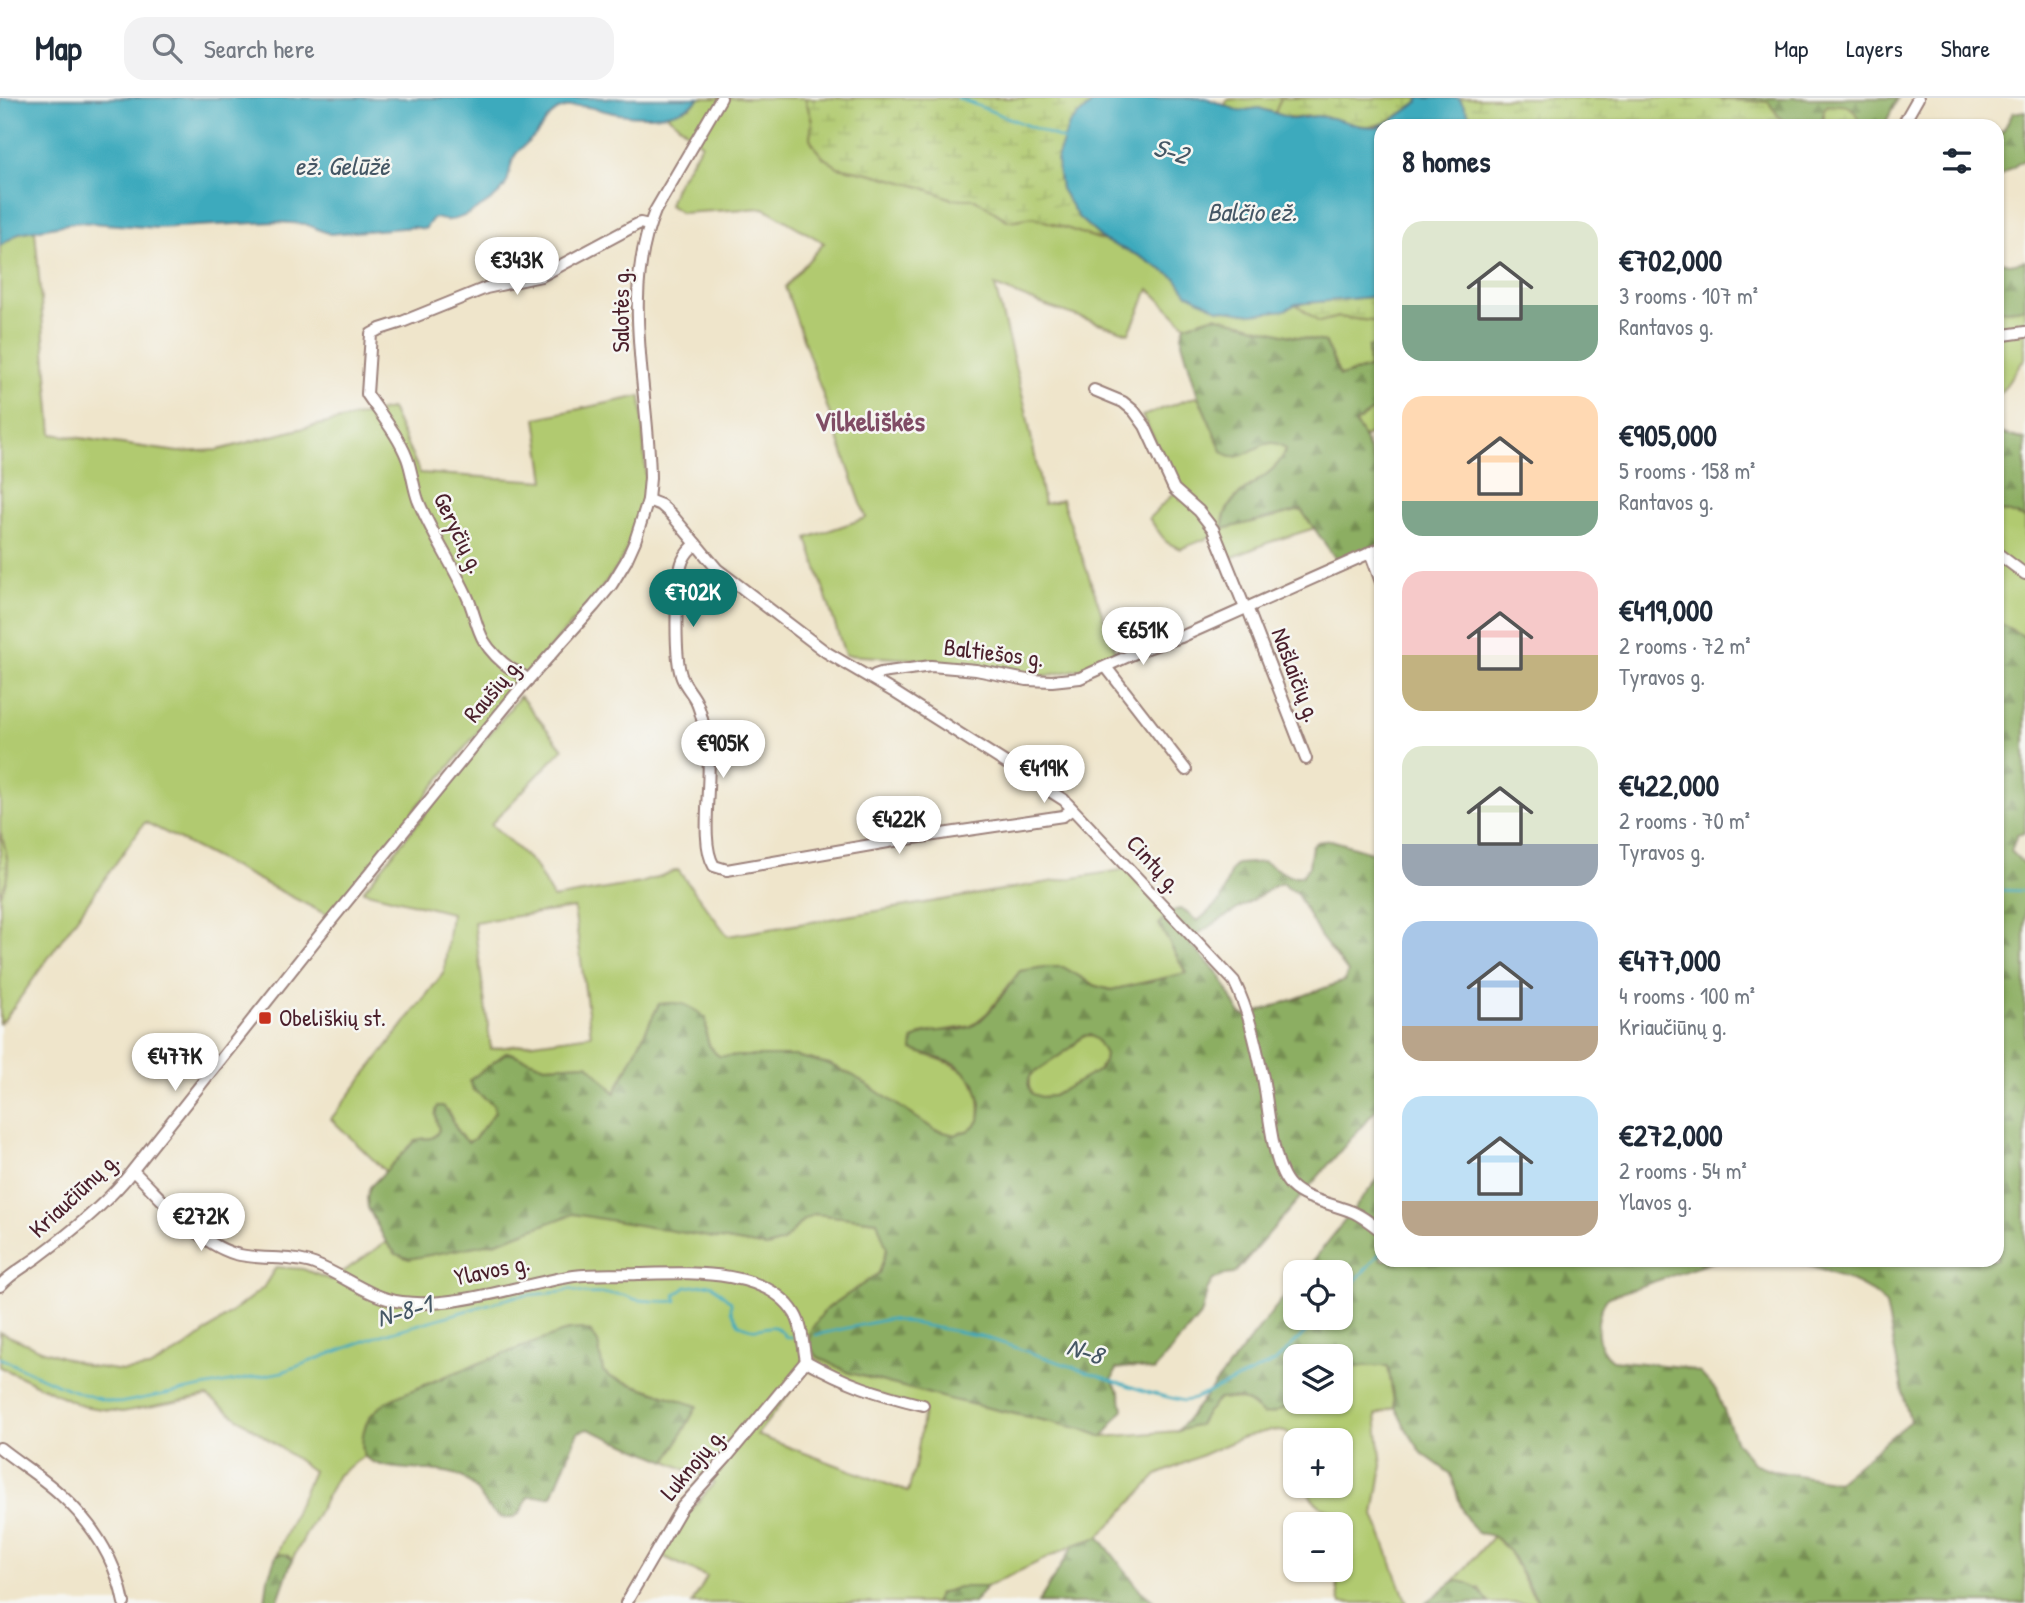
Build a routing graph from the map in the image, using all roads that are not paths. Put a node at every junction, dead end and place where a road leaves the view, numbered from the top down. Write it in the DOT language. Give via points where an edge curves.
graph roads {
  1 [pos="720,98"];
  2 [pos="1918,98"];
  3 [pos="1906,119"];
  4 [pos="649,225"];
  5 [pos="2025,332"];
  6 [pos="2004,335"];
  7 [pos="1094,390"];
  8 [pos="648,500"];
  9 [pos="696,544"];
  10 [pos="1374,551"];
  11 [pos="2004,558"];
  12 [pos="2025,574"];
  13 [pos="1246,608"];
  14 [pos="1106,667"];
  15 [pos="873,679"];
  16 [pos="528,680"];
  17 [pos="1306,759"];
  18 [pos="1186,770"];
  19 [pos="1072,809"];
  20 [pos="352,896"];
  21 [pos="132,1171"];
  22 [pos="1374,1226"];
  23 [pos="0,1286"];
  24 [pos="806,1361"];
  25 [pos="923,1405"];
  26 [pos="0,1448"];
  27 [pos="124,1603"];
  28 [pos="626,1603"];
  1 -- 4 [label="street, Salotės g."];
  2 -- 3 [label="street"];
  4 -- 8 [label="street, Salotės g." via="640,260 637,302 650,460"];
  4 -- 16 [label="street, Geryčių g." via="640,223 541,276 486,288 380,329 370,339 367,394 406,456 418,499 485,641 495,655"];
  5 -- 6 [label="street"];
  7 -- 13 [label="street, Našlaičių g." via="1123,402 1145,426 1174,489 1213,529"];
  8 -- 9 [label="street, Cintų g." via="661,505"];
  8 -- 16 [label="street, Raušių g." via="635,541 612,584"];
  9 -- 15 [label="street, Cintų g." via="729,580 826,652"];
  9 -- 19 [label="street" via="680,569 676,617 682,680 699,707 709,757 709,857 714,866 727,870 799,859 1063,816"];
  10 -- 13 [label="street, Baltiešos g."];
  11 -- 12 [label="street"];
  13 -- 14 [label="street, Baltiešos g."];
  13 -- 17 [label="street, Našlaičių g."];
  14 -- 15 [label="street, Baltiešos g." via="1080,678 1052,681 930,666 881,673"];
  14 -- 18 [label="street"];
  15 -- 19 [label="street, Cintų g." via="1058,795"];
  16 -- 20 [label="street, Raušių g."];
  19 -- 22 [label="street, Cintų g." via="1234,981 1250,1018 1284,1179 1295,1189 1352,1211"];
  20 -- 21 [label="street, Kriaučiūnų g."];
  21 -- 23 [label="street, Kriaučiūnų g." via="86,1219"];
  21 -- 24 [label="street, Ylavos g." via="193,1229 230,1252 315,1264 400,1302 454,1301 578,1275 730,1276 766,1289 793,1311"];
  24 -- 25 [label="street" via="860,1388"];
  24 -- 28 [label="street, Luknojų g." via="682,1507"];
  26 -- 27 [label="street" via="61,1495 93,1531 116,1573"];
}
